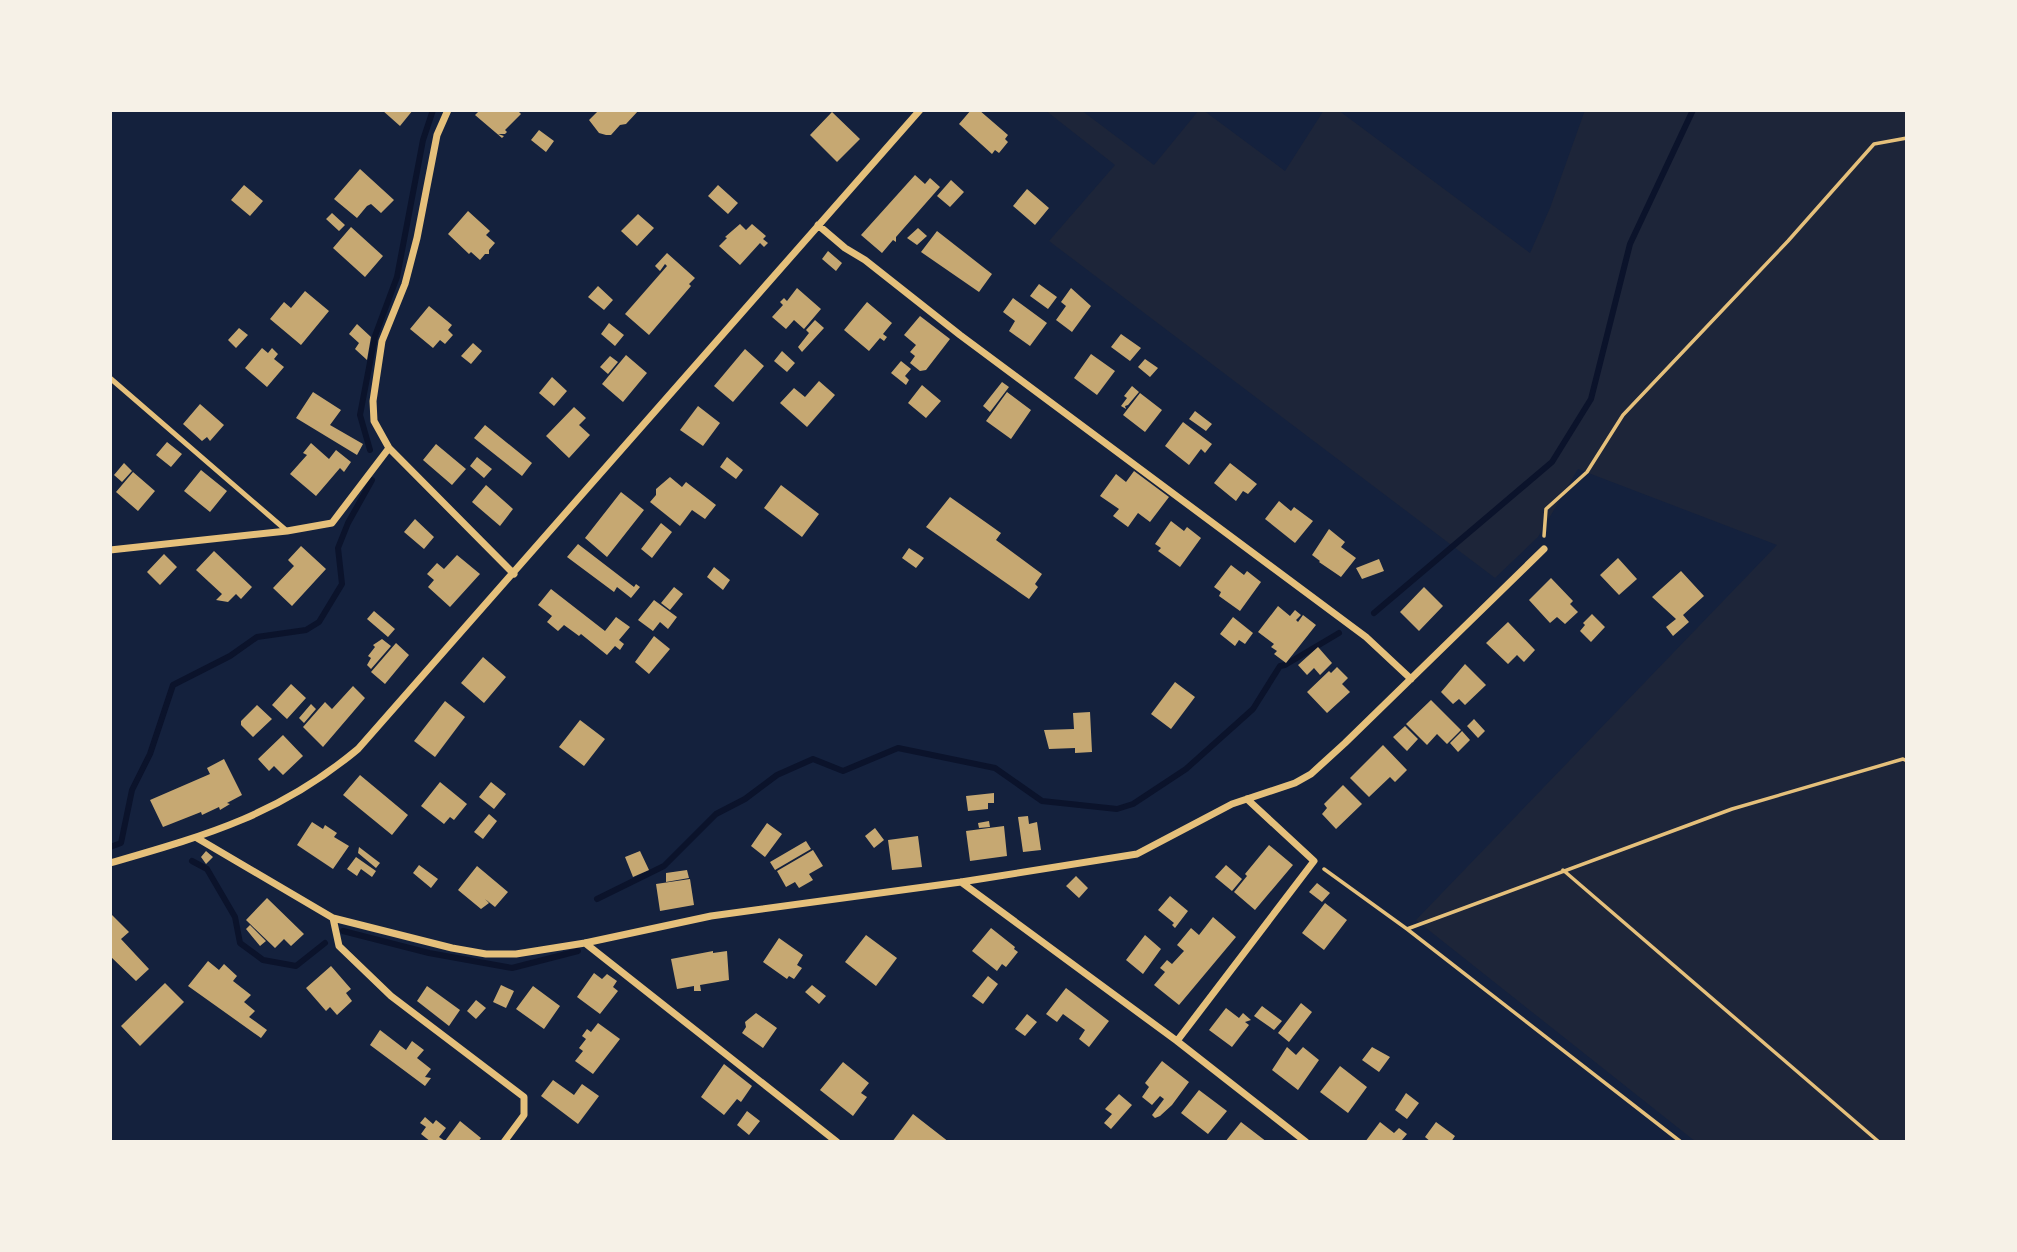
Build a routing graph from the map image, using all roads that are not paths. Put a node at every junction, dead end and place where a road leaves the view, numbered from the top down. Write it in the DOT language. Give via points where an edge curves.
graph roads {
  1 [pos="448,110"];
  2 [pos="920,110"];
  3 [pos="818,225"];
  4 [pos="110,378"];
  5 [pos="389,448"];
  6 [pos="287,531"];
  7 [pos="1544,549"];
  8 [pos="110,550"];
  9 [pos="514,574"];
  10 [pos="1411,679"];
  11 [pos="1247,799"];
  12 [pos="197,838"];
  13 [pos="110,863"];
  14 [pos="961,882"];
  15 [pos="333,918"];
  16 [pos="585,943"];
  17 [pos="1177,1041"];
  18 [pos="504,1142"];
  19 [pos="837,1142"];
  20 [pos="1306,1142"];
  1 -- 5 [label="street" via="437,135 405,284 382,341 374,421"];
  2 -- 3 [label="street"];
  3 -- 9 [label="street"];
  3 -- 10 [label="street" via="1366,637"];
  4 -- 6 [label="lane"];
  5 -- 6 [label="street" via="332,523"];
  5 -- 9 [label="street"];
  6 -- 8 [label="street"];
  7 -- 10 [label="street"];
  9 -- 12 [label="street" via="343,762 289,799"];
  10 -- 11 [label="street" via="1311,774"];
  11 -- 14 [label="street" via="1231,803 1137,854"];
  11 -- 17 [label="street" via="1314,861"];
  12 -- 13 [label="street"];
  12 -- 15 [label="street"];
  14 -- 16 [label="street" via="711,916"];
  14 -- 17 [label="street"];
  15 -- 16 [label="street" via="486,954"];
  15 -- 18 [label="street" via="339,946 391,996 524,1097 524,1115"];
  16 -- 19 [label="street"];
  17 -- 20 [label="street"];
}
